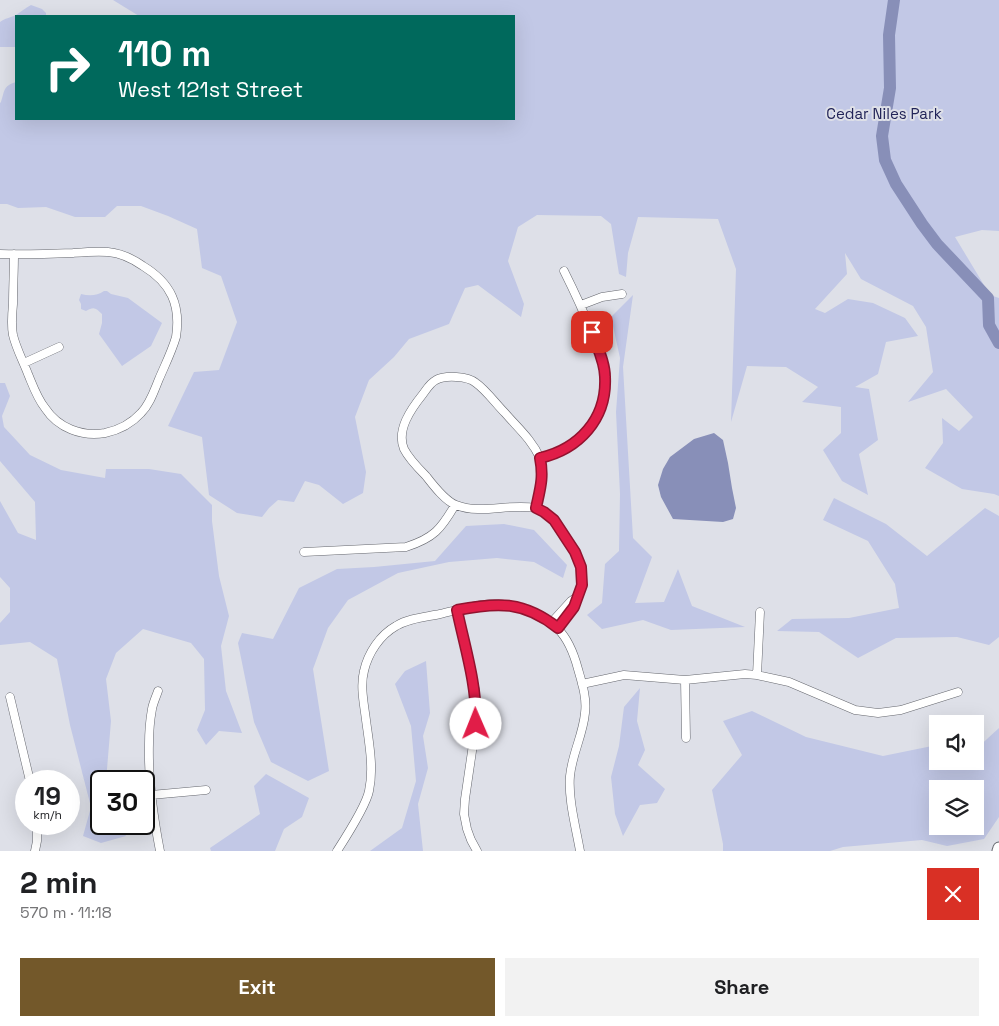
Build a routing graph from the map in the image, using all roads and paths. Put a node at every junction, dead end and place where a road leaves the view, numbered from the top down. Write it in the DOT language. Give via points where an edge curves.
graph roads {
  1 [pos="0,254"];
  2 [pos="14,254"];
  3 [pos="564,271"];
  4 [pos="622,294"];
  5 [pos="581,305"];
  6 [pos="59,347"];
  7 [pos="24,363"];
  8 [pos="540,458"];
  9 [pos="455,505"];
  10 [pos="536,508"];
  11 [pos="304,552"];
  12 [pos="577,597"];
  13 [pos="457,610"];
  14 [pos="760,612"];
  15 [pos="551,623"];
  16 [pos="558,628"];
  17 [pos="757,675"];
  18 [pos="685,680"];
  19 [pos="582,684"];
  20 [pos="158,691"];
  21 [pos="958,692"];
  22 [pos="10,697"];
  23 [pos="686,738"];
  24 [pos="27,770"];
  25 [pos="149,770"];
  26 [pos="206,790"];
  27 [pos="155,795"];
  28 [pos="155,828"];
  29 [pos="37,835"];
  30 [pos="35,851"];
  31 [pos="160,851"];
  32 [pos="337,851"];
  33 [pos="477,851"];
  34 [pos="580,851"];
  1 -- 2 [label="street"];
  2 -- 7 [label="street" via="13,332"];
  2 -- 7 [label="street" via="108,252 125,256 149,269 169,288 178,318 175,342 150,400 135,419 108,432 74,431 52,418 37,396"];
  3 -- 5 [label="street"];
  4 -- 5 [label="street"];
  5 -- 8 [label="street" via="606,376 601,409 577,442"];
  6 -- 7 [label="street"];
  8 -- 9 [label="street" via="532,442 476,382 452,377 436,380 412,408 402,438 404,449 413,462"];
  8 -- 10 [label="street" via="541,487"];
  9 -- 10 [label="street" via="485,509"];
  9 -- 11 [label="street" via="434,533 406,547"];
  10 -- 12 [label="street" via="554,520 575,552 581,567 582,585"];
  12 -- 15 [label="street"];
  12 -- 16 [label="street" via="574,607"];
  13 -- 15 [label="street" via="481,605 506,605 529,610"];
  13 -- 32 [label="street" via="397,625 384,634 372,650 364,671 362,692 370,746 372,775 369,793"];
  13 -- 33 [label="street" via="476,707 464,814"];
  14 -- 17 [label="street"];
  15 -- 16 [label="street"];
  16 -- 19 [label="street" via="575,656"];
  17 -- 18 [label="street"];
  17 -- 21 [label="street" via="789,682 855,710 878,713 901,710"];
  18 -- 19 [label="street" via="624,675"];
  18 -- 23 [label="street"];
  19 -- 34 [label="street" via="585,714 570,776"];
  20 -- 25 [label="street" via="152,708"];
  22 -- 24 [label="street"];
  26 -- 27 [label="street"];
  28 -- 31 [label="street"];
  29 -- 30 [label="street"];
}
